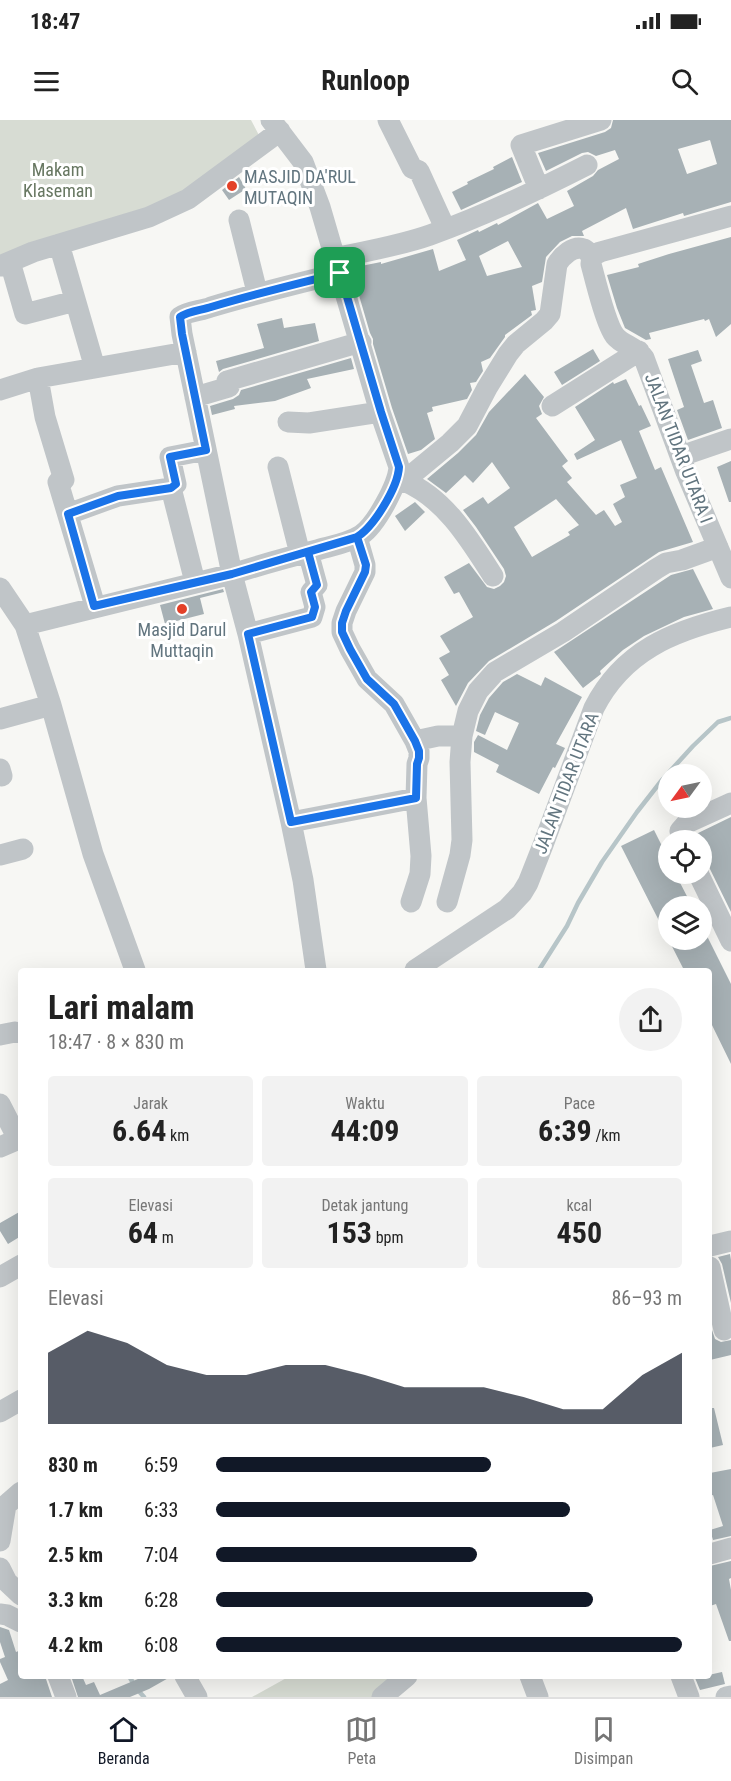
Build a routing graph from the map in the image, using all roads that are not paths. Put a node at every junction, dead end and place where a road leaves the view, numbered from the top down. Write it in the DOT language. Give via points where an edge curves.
graph roads {
  1 [pos="388,120"];
  2 [pos="601,120"];
  3 [pos="276,126"];
  4 [pos="586,165"];
  5 [pos="539,189"];
  6 [pos="731,216"];
  7 [pos="239,220"];
  8 [pos="445,228"];
  9 [pos="58,244"];
  10 [pos="592,256"];
  11 [pos="5,264"];
  12 [pos="338,266"];
  13 [pos="258,292"];
  14 [pos="75,300"];
  15 [pos="361,342"];
  16 [pos="639,351"];
  17 [pos="186,352"];
  18 [pos="95,368"];
  19 [pos="38,378"];
  20 [pos="0,390"];
  21 [pos="195,397"];
  22 [pos="552,406"];
  23 [pos="381,412"];
  24 [pos="288,422"];
  25 [pos="731,439"];
  26 [pos="206,450"];
  27 [pos="681,456"];
  28 [pos="278,467"];
  29 [pos="401,478"];
  30 [pos="171,488"];
  31 [pos="68,514"];
  32 [pos="357,537"];
  33 [pos="718,548"];
  34 [pos="304,553"];
  35 [pos="232,574"];
  36 [pos="493,576"];
  37 [pos="731,578"];
  38 [pos="195,582"];
  39 [pos="0,588"];
  40 [pos="94,606"];
  41 [pos="731,617"];
  42 [pos="25,625"];
  43 [pos="248,634"];
  44 [pos="51,705"];
  45 [pos="0,720"];
  46 [pos="462,736"];
  47 [pos="415,741"];
  48 [pos="416,798"];
  49 [pos="731,803"];
  50 [pos="291,822"];
  51 [pos="682,830"];
  52 [pos="23,849"];
  53 [pos="0,855"];
  54 [pos="703,884"];
  55 [pos="411,902"];
  56 [pos="447,902"];
  57 [pos="731,941"];
  58 [pos="134,968"];
  59 [pos="315,968"];
  60 [pos="418,968"];
  61 [pos="18,1032"];
  62 [pos="0,1035"];
  63 [pos="0,1104"];
  64 [pos="13,1142"];
  65 [pos="731,1241"];
  66 [pos="712,1246"];
  67 [pos="18,1267"];
  68 [pos="712,1276"];
  69 [pos="0,1277"];
  70 [pos="724,1330"];
  71 [pos="18,1402"];
  72 [pos="0,1412"];
  73 [pos="18,1495"];
  74 [pos="0,1541"];
  75 [pos="731,1548"];
  76 [pos="712,1553"];
  77 [pos="0,1568"];
  78 [pos="18,1592"];
  79 [pos="0,1614"];
  80 [pos="18,1620"];
  81 [pos="59,1679"];
  82 [pos="187,1679"];
  83 [pos="403,1679"];
  84 [pos="531,1679"];
  85 [pos="682,1679"];
  86 [pos="731,1696"];
  87 [pos="66,1697"];
  88 [pos="197,1697"];
  89 [pos="382,1697"];
  90 [pos="538,1697"];
  91 [pos="689,1697"];
  92 [pos="726,1697"];
  1 -- 8 [label="street" via="411,168 419,171"];
  2 -- 5 [label="street" via="520,145"];
  3 -- 9 [label="street" via="188,199 149,217"];
  3 -- 12 [label="street" via="303,162"];
  4 -- 5 [label="street"];
  5 -- 8 [label="street"];
  6 -- 10 [label="street"];
  7 -- 13 [label="street"];
  8 -- 12 [label="street"];
  9 -- 11 [label="street"];
  9 -- 14 [label="street"];
  10 -- 16 [label="street" via="609,326 615,337"];
  10 -- 29 [label="street" via="578,248 562,257 557,264 550,314 508,354 467,426"];
  11 -- 14 [label="street" via="25,314"];
  12 -- 13 [label="street"];
  12 -- 15 [label="street"];
  13 -- 17 [label="street" via="180,317"];
  14 -- 18 [label="street"];
  15 -- 21 [label="street" via="227,381 229,387"];
  15 -- 23 [label="street"];
  16 -- 22 [label="street"];
  16 -- 27 [label="street, JALAN TIDAR UTARA I"];
  17 -- 18 [label="street"];
  17 -- 21 [label="street"];
  18 -- 19 [label="street"];
  19 -- 20 [label="street"];
  19 -- 31 [label="street" via="64,480 58,482"];
  21 -- 26 [label="street"];
  23 -- 24 [label="street" via="309,423"];
  23 -- 29 [label="street"];
  25 -- 27 [label="street"];
  26 -- 30 [label="street" via="170,457 176,484"];
  26 -- 35 [label="street"];
  27 -- 33 [label="street, JALAN TIDAR UTARA I"];
  28 -- 34 [label="street"];
  29 -- 32 [label="street" via="374,520"];
  29 -- 36 [label="street" via="419,487 450,515"];
  30 -- 31 [label="street" via="118,496"];
  30 -- 38 [label="street"];
  31 -- 40 [label="street"];
  32 -- 34 [label="street"];
  32 -- 47 [label="street" via="365,572 346,611 342,632 367,679 394,704"];
  33 -- 37 [label="street, JALAN TIDAR UTARA I"];
  33 -- 46 [label="street" via="661,566 495,672 471,704"];
  34 -- 35 [label="street"];
  34 -- 43 [label="street" via="317,585 311,592 315,607 312,617"];
  35 -- 38 [label="street"];
  35 -- 43 [label="street"];
  38 -- 40 [label="street"];
  39 -- 42 [label="street"];
  40 -- 42 [label="street"];
  41 -- 60 [label="street, JALAN TIDAR UTARA" via="658,642 610,681 594,708 522,893 507,909"];
  42 -- 44 [label="street"];
  43 -- 50 [label="street"];
  44 -- 45 [label="street"];
  44 -- 58 [label="street" via="93,854"];
  46 -- 47 [label="street"];
  46 -- 56 [label="street" via="462,840"];
  47 -- 48 [label="street" via="419,751"];
  48 -- 50 [label="street"];
  48 -- 55 [label="street" via="421,856"];
  49 -- 51 [label="street" via="687,823"];
  50 -- 59 [label="street"];
  52 -- 53 [label="street"];
  54 -- 57 [label="street"];
  61 -- 62 [label="street"];
  63 -- 64 [label="street"];
  65 -- 66 [label="street"];
  67 -- 69 [label="street"];
  68 -- 70 [label="street"];
  71 -- 72 [label="street"];
  73 -- 74 [label="street" via="6,1505"];
  75 -- 76 [label="street"];
  77 -- 78 [label="street"];
  79 -- 80 [label="street"];
  81 -- 87 [label="street"];
  82 -- 88 [label="street"];
  83 -- 89 [label="street"];
  84 -- 90 [label="street"];
  85 -- 91 [label="street"];
  86 -- 92 [label="street"];
}
